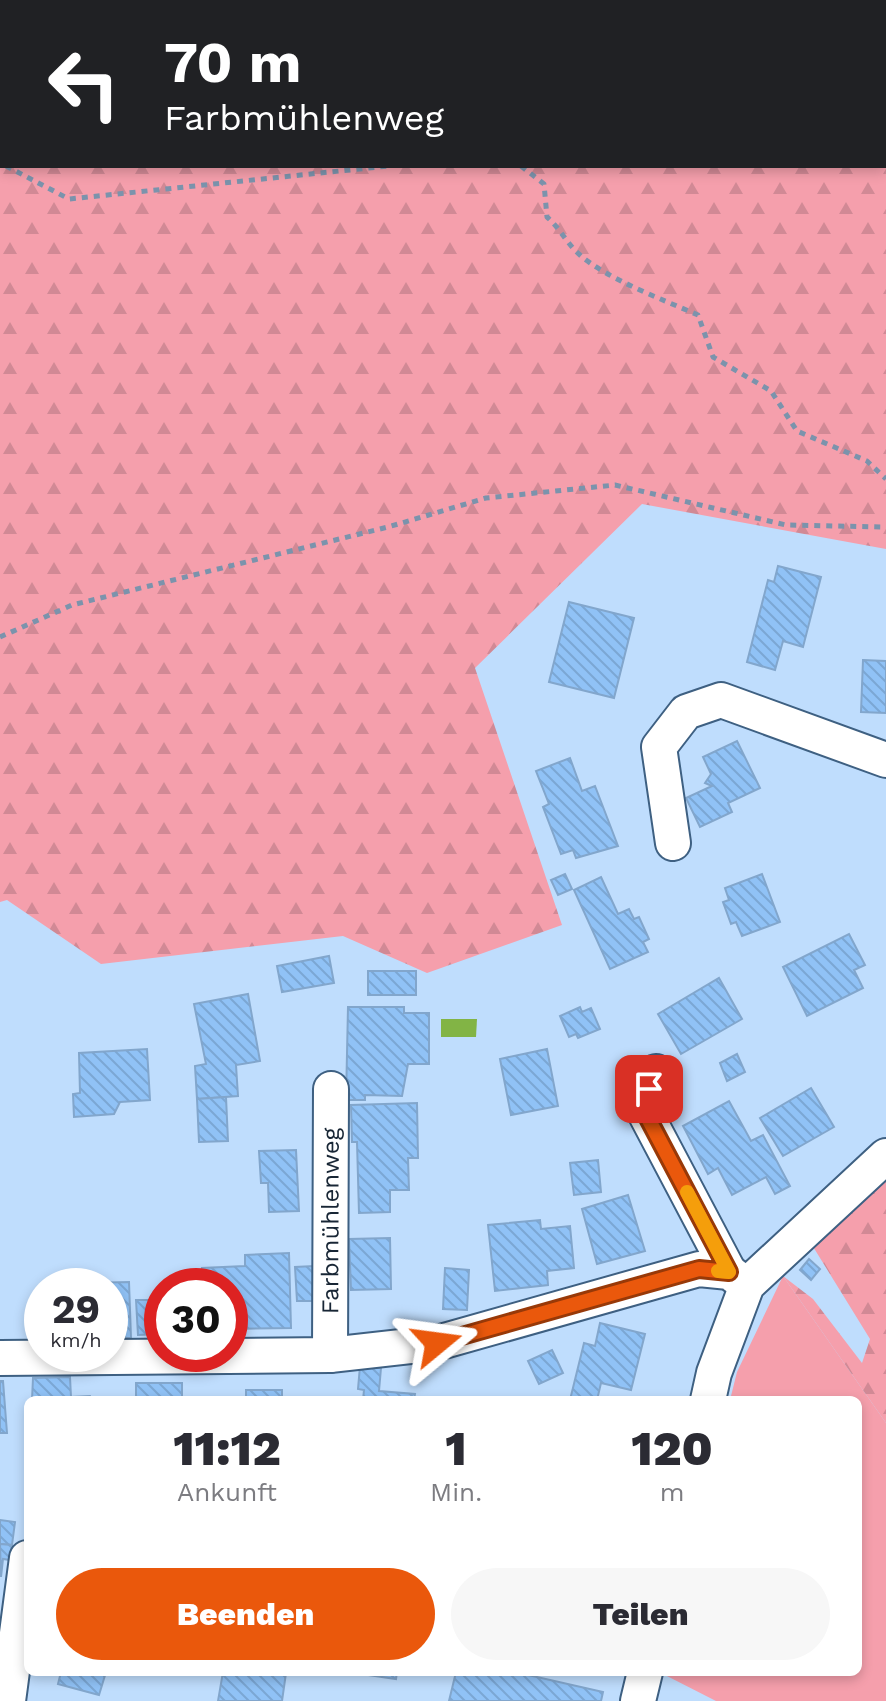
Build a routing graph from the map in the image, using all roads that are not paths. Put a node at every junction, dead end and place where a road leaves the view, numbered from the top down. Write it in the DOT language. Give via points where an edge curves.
graph roads {
  1 [pos="886,760"];
  2 [pos="673,843"];
  3 [pos="656,1072"];
  4 [pos="331,1089"];
  5 [pos="886,1156"];
  6 [pos="738,1278"];
  7 [pos="330,1355"];
  8 [pos="0,1358"];
  9 [pos="709,1396"];
  10 [pos="24,1581"];
  11 [pos="644,1676"];
  12 [pos="8,1701"];
  13 [pos="638,1701"];
  1 -- 2 [label="street" via="721,700 686,712 659,747"];
  3 -- 6 [label="street" via="642,1107"];
  4 -- 7 [label="street, Farbmühlenweg"];
  5 -- 6 [label="street"];
  6 -- 7 [label="street" via="699,1269 437,1343"];
  6 -- 9 [label="street"];
  7 -- 8 [label="street"];
  10 -- 12 [label="street"];
  11 -- 13 [label="street"];
}
